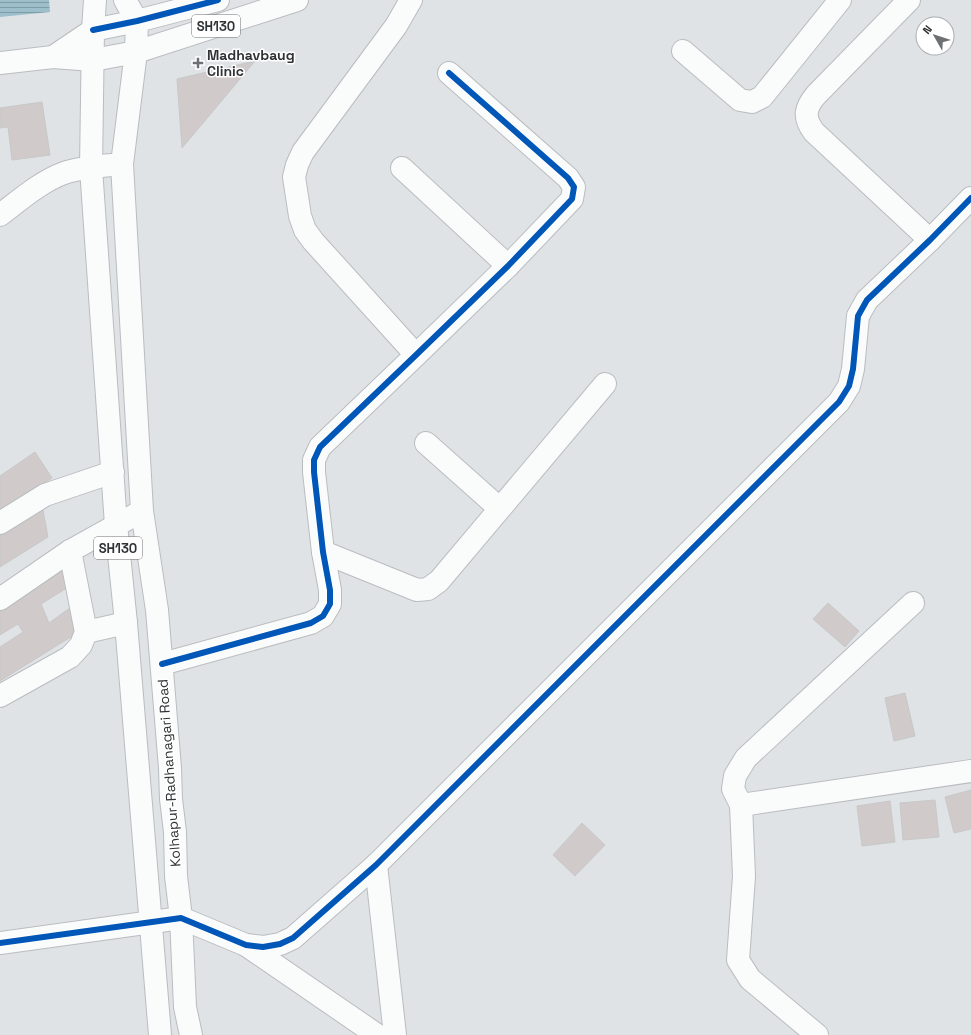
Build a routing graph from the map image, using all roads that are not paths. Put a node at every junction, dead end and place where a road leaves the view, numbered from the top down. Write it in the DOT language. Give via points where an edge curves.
graph roads {
  1 [pos="95,0"];
  2 [pos="125,0"];
  3 [pos="218,0"];
  4 [pos="297,0"];
  5 [pos="411,0"];
  6 [pos="840,0"];
  7 [pos="909,0"];
  8 [pos="137,21"];
  9 [pos="93,30"];
  10 [pos="683,51"];
  11 [pos="136,52"];
  12 [pos="53,57"];
  13 [pos="92,60"];
  14 [pos="0,63"];
  15 [pos="449,73"];
  16 [pos="122,164"];
  17 [pos="91,168"];
  18 [pos="402,168"];
  19 [pos="971,198"];
  20 [pos="0,215"];
  21 [pos="930,240"];
  22 [pos="508,266"];
  23 [pos="416,355"];
  24 [pos="606,384"];
  25 [pos="426,442"];
  26 [pos="113,472"];
  27 [pos="499,508"];
  28 [pos="142,511"];
  29 [pos="0,523"];
  30 [pos="116,525"];
  31 [pos="70,551"];
  32 [pos="323,552"];
  33 [pos="0,599"];
  34 [pos="914,603"];
  35 [pos="126,623"];
  36 [pos="86,632"];
  37 [pos="162,664"];
  38 [pos="0,696"];
  39 [pos="971,771"];
  40 [pos="741,805"];
  41 [pos="376,865"];
  42 [pos="180,918"];
  43 [pos="150,922"];
  44 [pos="0,943"];
  45 [pos="246,945"];
  46 [pos="160,1035"];
  47 [pos="191,1035"];
  48 [pos="377,1035"];
  49 [pos="395,1035"];
  50 [pos="817,1035"];
  1 -- 9 [label="street"];
  2 -- 8 [label="street"];
  3 -- 8 [label="street"];
  4 -- 11 [label="street, SH130"];
  5 -- 23 [label="street" via="396,26 303,152 294,177 300,216 305,230"];
  6 -- 10 [label="street" via="762,97 752,102 740,100"];
  7 -- 21 [label="street" via="816,94 806,114 814,132"];
  8 -- 9 [label="street"];
  8 -- 11 [label="street, Kolhapur-Radhanagari Road"];
  9 -- 12 [label="street"];
  9 -- 13 [label="street, SH130"];
  11 -- 13 [label="street"];
  11 -- 16 [label="street, Kolhapur-Radhanagari Road"];
  12 -- 13 [label="street"];
  12 -- 14 [label="street"];
  13 -- 17 [label="street, SH130"];
  15 -- 22 [label="street" via="568,178 574,187 572,199"];
  16 -- 17 [label="street"];
  16 -- 28 [label="street, Kolhapur-Radhanagari Road"];
  17 -- 20 [label="street" via="65,173 49,180"];
  17 -- 26 [label="street, SH130"];
  18 -- 22 [label="street"];
  19 -- 21 [label="street"];
  21 -- 41 [label="street" via="867,300 858,316 849,386 838,402"];
  22 -- 23 [label="street"];
  23 -- 32 [label="street" via="320,447 314,460 314,472"];
  24 -- 27 [label="street"];
  25 -- 27 [label="street"];
  26 -- 29 [label="street" via="45,494"];
  26 -- 30 [label="street, SH130"];
  27 -- 32 [label="street" via="439,581 428,589 417,590"];
  28 -- 30 [label="street"];
  28 -- 37 [label="street, Kolhapur-Radhanagari Road" via="158,610"];
  30 -- 31 [label="street"];
  30 -- 35 [label="street, SH130"];
  31 -- 33 [label="street"];
  31 -- 36 [label="street"];
  32 -- 37 [label="street" via="330,604 323,616 311,624"];
  34 -- 40 [label="street" via="746,758 735,776 733,789"];
  35 -- 36 [label="street"];
  35 -- 43 [label="street, SH130"];
  36 -- 38 [label="street" via="81,645 70,657"];
  37 -- 42 [label="street, Kolhapur-Radhanagari Road"];
  39 -- 40 [label="street"];
  40 -- 50 [label="street" via="744,876 738,960 750,979"];
  41 -- 45 [label="street" via="292,938 280,944 264,947"];
  41 -- 49 [label="street"];
  42 -- 43 [label="street"];
  42 -- 45 [label="street"];
  42 -- 47 [label="street, Kolhapur-Radhanagari Road" via="185,1007"];
  43 -- 44 [label="street"];
  43 -- 46 [label="street, SH130"];
  45 -- 48 [label="street"];
}
